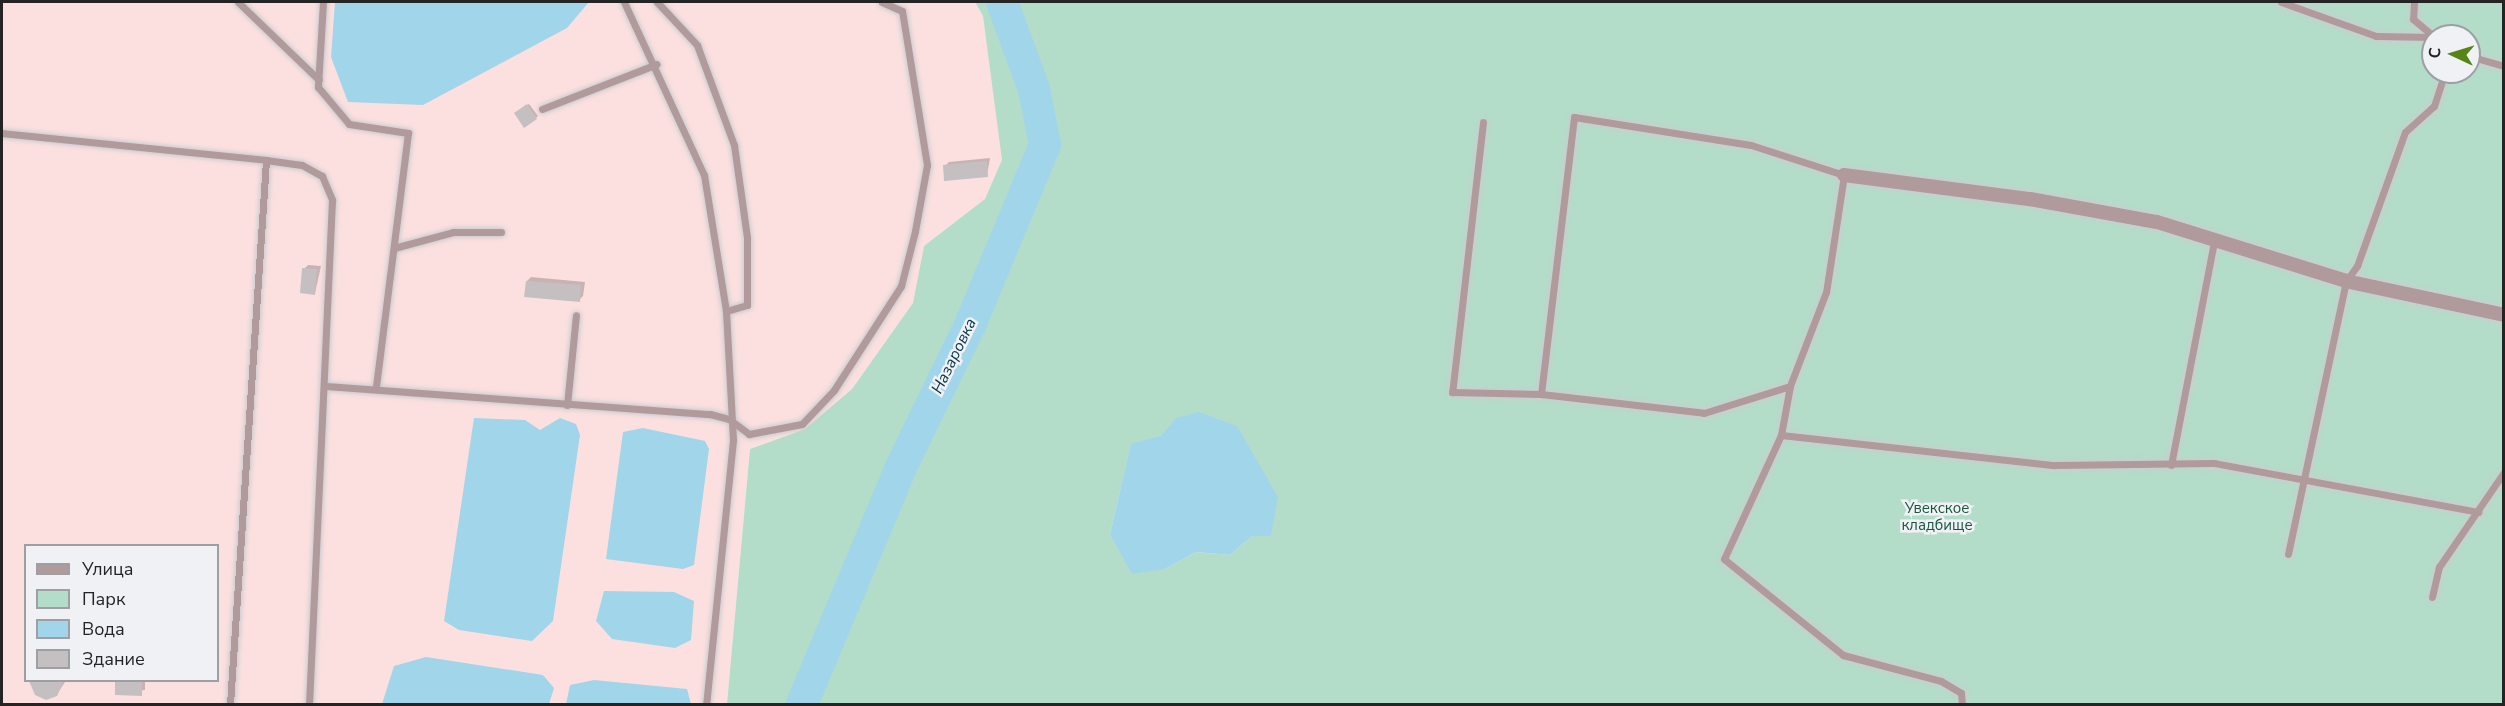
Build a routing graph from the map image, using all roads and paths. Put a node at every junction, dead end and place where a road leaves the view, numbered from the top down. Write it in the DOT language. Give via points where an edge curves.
graph roads {
  1 [pos="238,2"];
  2 [pos="323,2"];
  3 [pos="624,2"];
  4 [pos="657,2"];
  5 [pos="882,2"];
  6 [pos="2281,2"];
  7 [pos="2414,2"];
  8 [pos="2421,26"];
  9 [pos="2421,36"];
  10 [pos="2481,59"];
  11 [pos="657,64"];
  12 [pos="2504,66"];
  13 [pos="319,80"];
  14 [pos="2441,84"];
  15 [pos="542,109"];
  16 [pos="1483,122"];
  17 [pos="2,133"];
  18 [pos="266,160"];
  19 [pos="1844,175"];
  20 [pos="501,232"];
  21 [pos="2214,241"];
  22 [pos="394,248"];
  23 [pos="2346,281"];
  24 [pos="726,311"];
  25 [pos="576,315"];
  26 [pos="2504,315"];
  27 [pos="326,386"];
  28 [pos="1790,386"];
  29 [pos="376,388"];
  30 [pos="1541,394"];
  31 [pos="567,405"];
  32 [pos="729,419"];
  33 [pos="1781,435"];
  34 [pos="2171,465"];
  35 [pos="2504,472"];
  36 [pos="2303,480"];
  37 [pos="2479,512"];
  38 [pos="2288,554"];
  39 [pos="2432,597"];
  40 [pos="230,705"];
  41 [pos="309,705"];
  42 [pos="706,705"];
  43 [pos="1962,705"];
  1 -- 13 [label="lane"];
  2 -- 13 [label="lane"];
  3 -- 11 [label="lane"];
  4 -- 24 [label="lane" via="697,45 734,145 747,238 747,304"];
  5 -- 32 [label="lane" via="902,11 927,165 901,286 834,390 802,424 748,434"];
  6 -- 9 [label="lane" via="2376,36"];
  7 -- 8 [label="lane" via="2413,19"];
  10 -- 12 [label="lane"];
  11 -- 15 [label="lane"];
  11 -- 24 [label="lane" via="704,175"];
  13 -- 22 [label="lane" via="318,87 349,124 408,133"];
  14 -- 23 [label="lane" via="2434,106 2405,132 2357,266"];
  16 -- 30 [label="lane" via="1452,392"];
  17 -- 18 [label="lane"];
  18 -- 27 [label="lane" via="302,165 322,176 332,200"];
  18 -- 40 [label="lane"];
  19 -- 21 [label="street" via="2030,199 2157,222"];
  19 -- 28 [label="lane" via="1826,291"];
  19 -- 30 [label="lane" via="1751,146 1574,117"];
  20 -- 22 [label="lane" via="453,232"];
  21 -- 23 [label="street"];
  21 -- 34 [label="lane"];
  22 -- 29 [label="lane"];
  23 -- 26 [label="street"];
  23 -- 36 [label="lane"];
  24 -- 32 [label="lane"];
  25 -- 31 [label="lane"];
  27 -- 29 [label="lane"];
  27 -- 41 [label="lane" via="319,423"];
  28 -- 30 [label="lane" via="1704,413"];
  28 -- 33 [label="lane"];
  29 -- 31 [label="lane"];
  31 -- 32 [label="lane"];
  32 -- 42 [label="lane" via="733,440"];
  33 -- 34 [label="lane" via="2054,465"];
  33 -- 43 [label="lane" via="1724,559 1843,655 1941,681 1961,693"];
  34 -- 36 [label="lane" via="2214,463"];
  35 -- 37 [label="lane"];
  36 -- 37 [label="lane"];
  36 -- 38 [label="lane"];
  37 -- 39 [label="lane" via="2439,567"];
}
